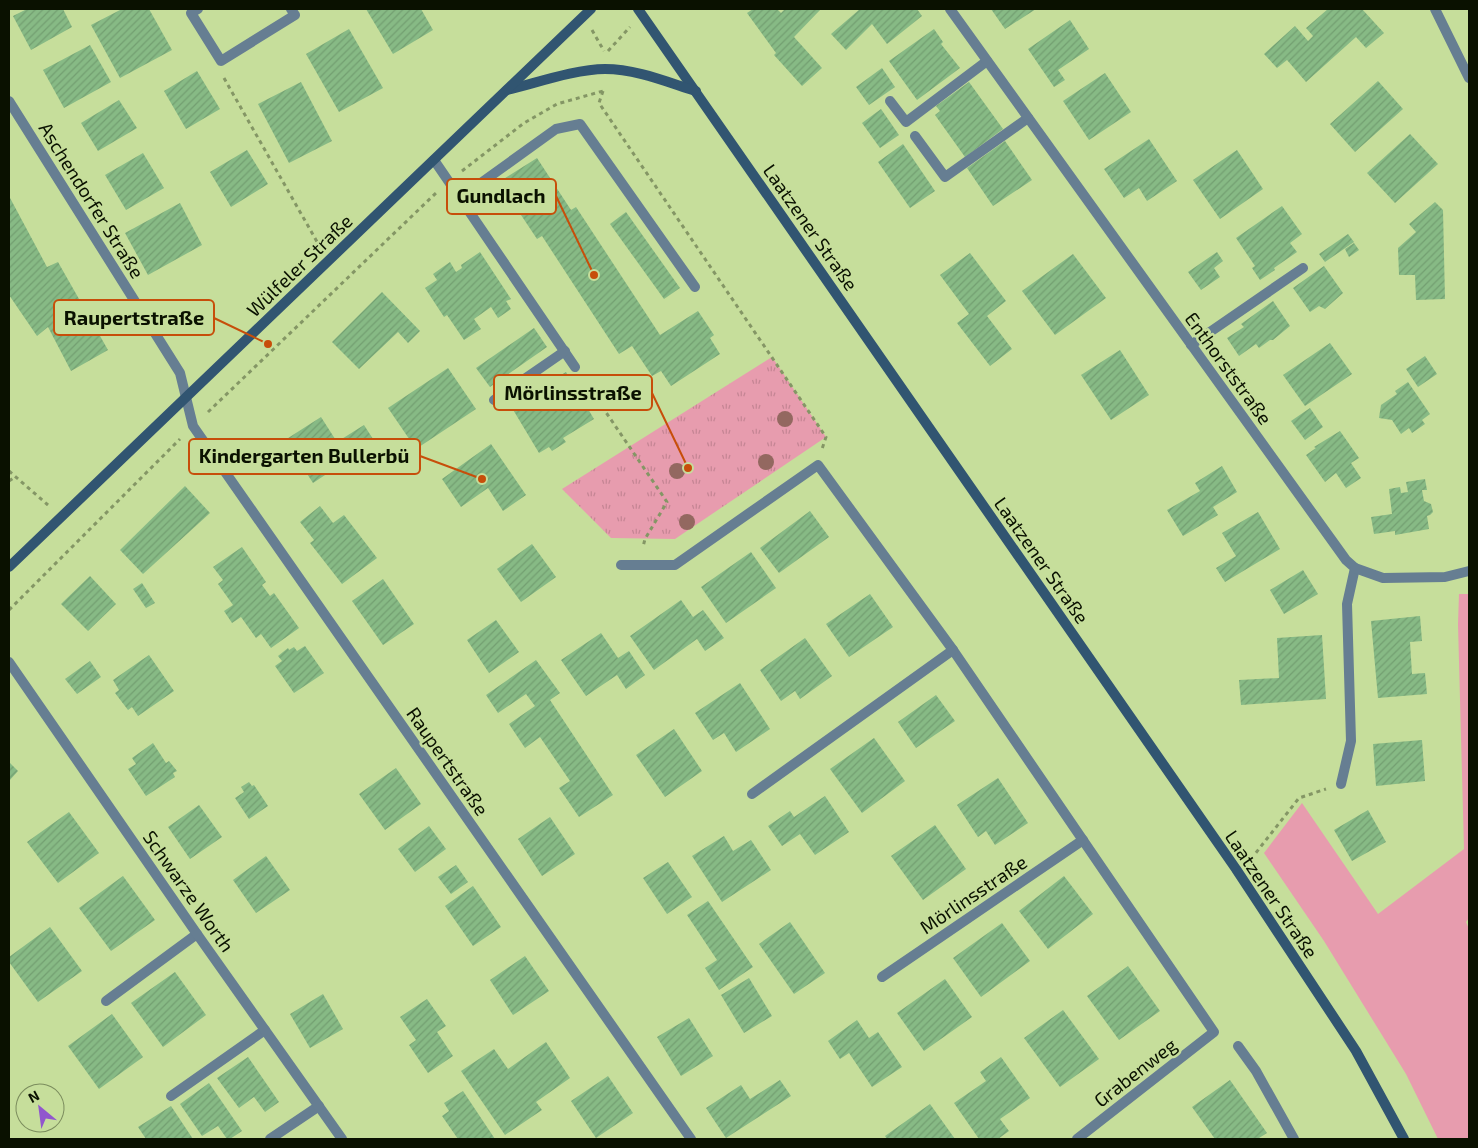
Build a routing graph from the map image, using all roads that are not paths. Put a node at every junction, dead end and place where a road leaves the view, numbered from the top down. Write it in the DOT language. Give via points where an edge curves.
graph roads {
  1 [pos="198,9"];
  2 [pos="291,9"];
  3 [pos="950,9"];
  4 [pos="1435,9"];
  5 [pos="640,11"];
  6 [pos="588,12"];
  7 [pos="987,61"];
  8 [pos="1469,78"];
  9 [pos="506,90"];
  10 [pos="696,91"];
  11 [pos="9,101"];
  12 [pos="890,101"];
  13 [pos="1028,118"];
  14 [pos="915,136"];
  15 [pos="434,160"];
  16 [pos="460,198"];
  17 [pos="1303,268"];
  18 [pos="695,287"];
  19 [pos="1191,345"];
  20 [pos="565,351"];
  21 [pos="575,367"];
  22 [pos="186,398"];
  23 [pos="494,400"];
  24 [pos="621,565"];
  25 [pos="9,566"];
  26 [pos="1355,568"];
  27 [pos="1469,571"];
  28 [pos="954,650"];
  29 [pos="9,662"];
  30 [pos="1341,784"];
  31 [pos="752,794"];
  32 [pos="1084,840"];
  33 [pos="196,934"];
  34 [pos="882,978"];
  35 [pos="106,1001"];
  36 [pos="265,1030"];
  37 [pos="1238,1046"];
  38 [pos="171,1096"];
  39 [pos="319,1106"];
  40 [pos="270,1139"];
  41 [pos="342,1139"];
  42 [pos="690,1139"];
  43 [pos="1077,1139"];
  44 [pos="1294,1139"];
  45 [pos="1404,1139"];
  1 -- 2 [label="street" via="191,13 221,61 295,15"];
  3 -- 7 [label="street, Enthorststraße"];
  4 -- 8 [label="street"];
  5 -- 10 [label="main road, Laatzener Straße"];
  6 -- 9 [label="main road, Wülfeler Straße"];
  7 -- 12 [label="street" via="906,122"];
  7 -- 13 [label="street, Enthorststraße"];
  9 -- 10 [label="main road" via="605,69 638,73"];
  9 -- 15 [label="main road, Wülfeler Straße"];
  10 -- 45 [label="main road, Laatzener Straße" via="1236,869 1356,1051"];
  11 -- 22 [label="street, Aschendorfer Straße" via="180,372"];
  13 -- 14 [label="street" via="945,177"];
  13 -- 19 [label="street, Enthorststraße"];
  15 -- 16 [label="street"];
  15 -- 22 [label="main road, Wülfeler Straße"];
  16 -- 18 [label="street" via="556,129 580,124"];
  16 -- 20 [label="street"];
  17 -- 19 [label="street"];
  19 -- 26 [label="street, Enthorststraße" via="1346,560"];
  20 -- 21 [label="street"];
  20 -- 23 [label="street"];
  22 -- 25 [label="main road, Wülfeler Straße"];
  22 -- 42 [label="street, Raupertstraße" via="193,426"];
  24 -- 28 [label="street" via="675,565 818,464"];
  26 -- 27 [label="street" via="1383,578 1445,577"];
  26 -- 30 [label="street" via="1347,604 1351,741"];
  28 -- 31 [label="street"];
  28 -- 32 [label="street"];
  29 -- 33 [label="street, Schwarze Worth"];
  32 -- 34 [label="street, Mörlinsstraße"];
  32 -- 43 [label="street, Grabenweg" via="1214,1032"];
  33 -- 35 [label="street"];
  33 -- 36 [label="street, Schwarze Worth"];
  36 -- 38 [label="street"];
  36 -- 39 [label="street, Schwarze Worth"];
  37 -- 44 [label="street" via="1256,1071"];
  39 -- 40 [label="street"];
  39 -- 41 [label="street, Schwarze Worth"];
}
